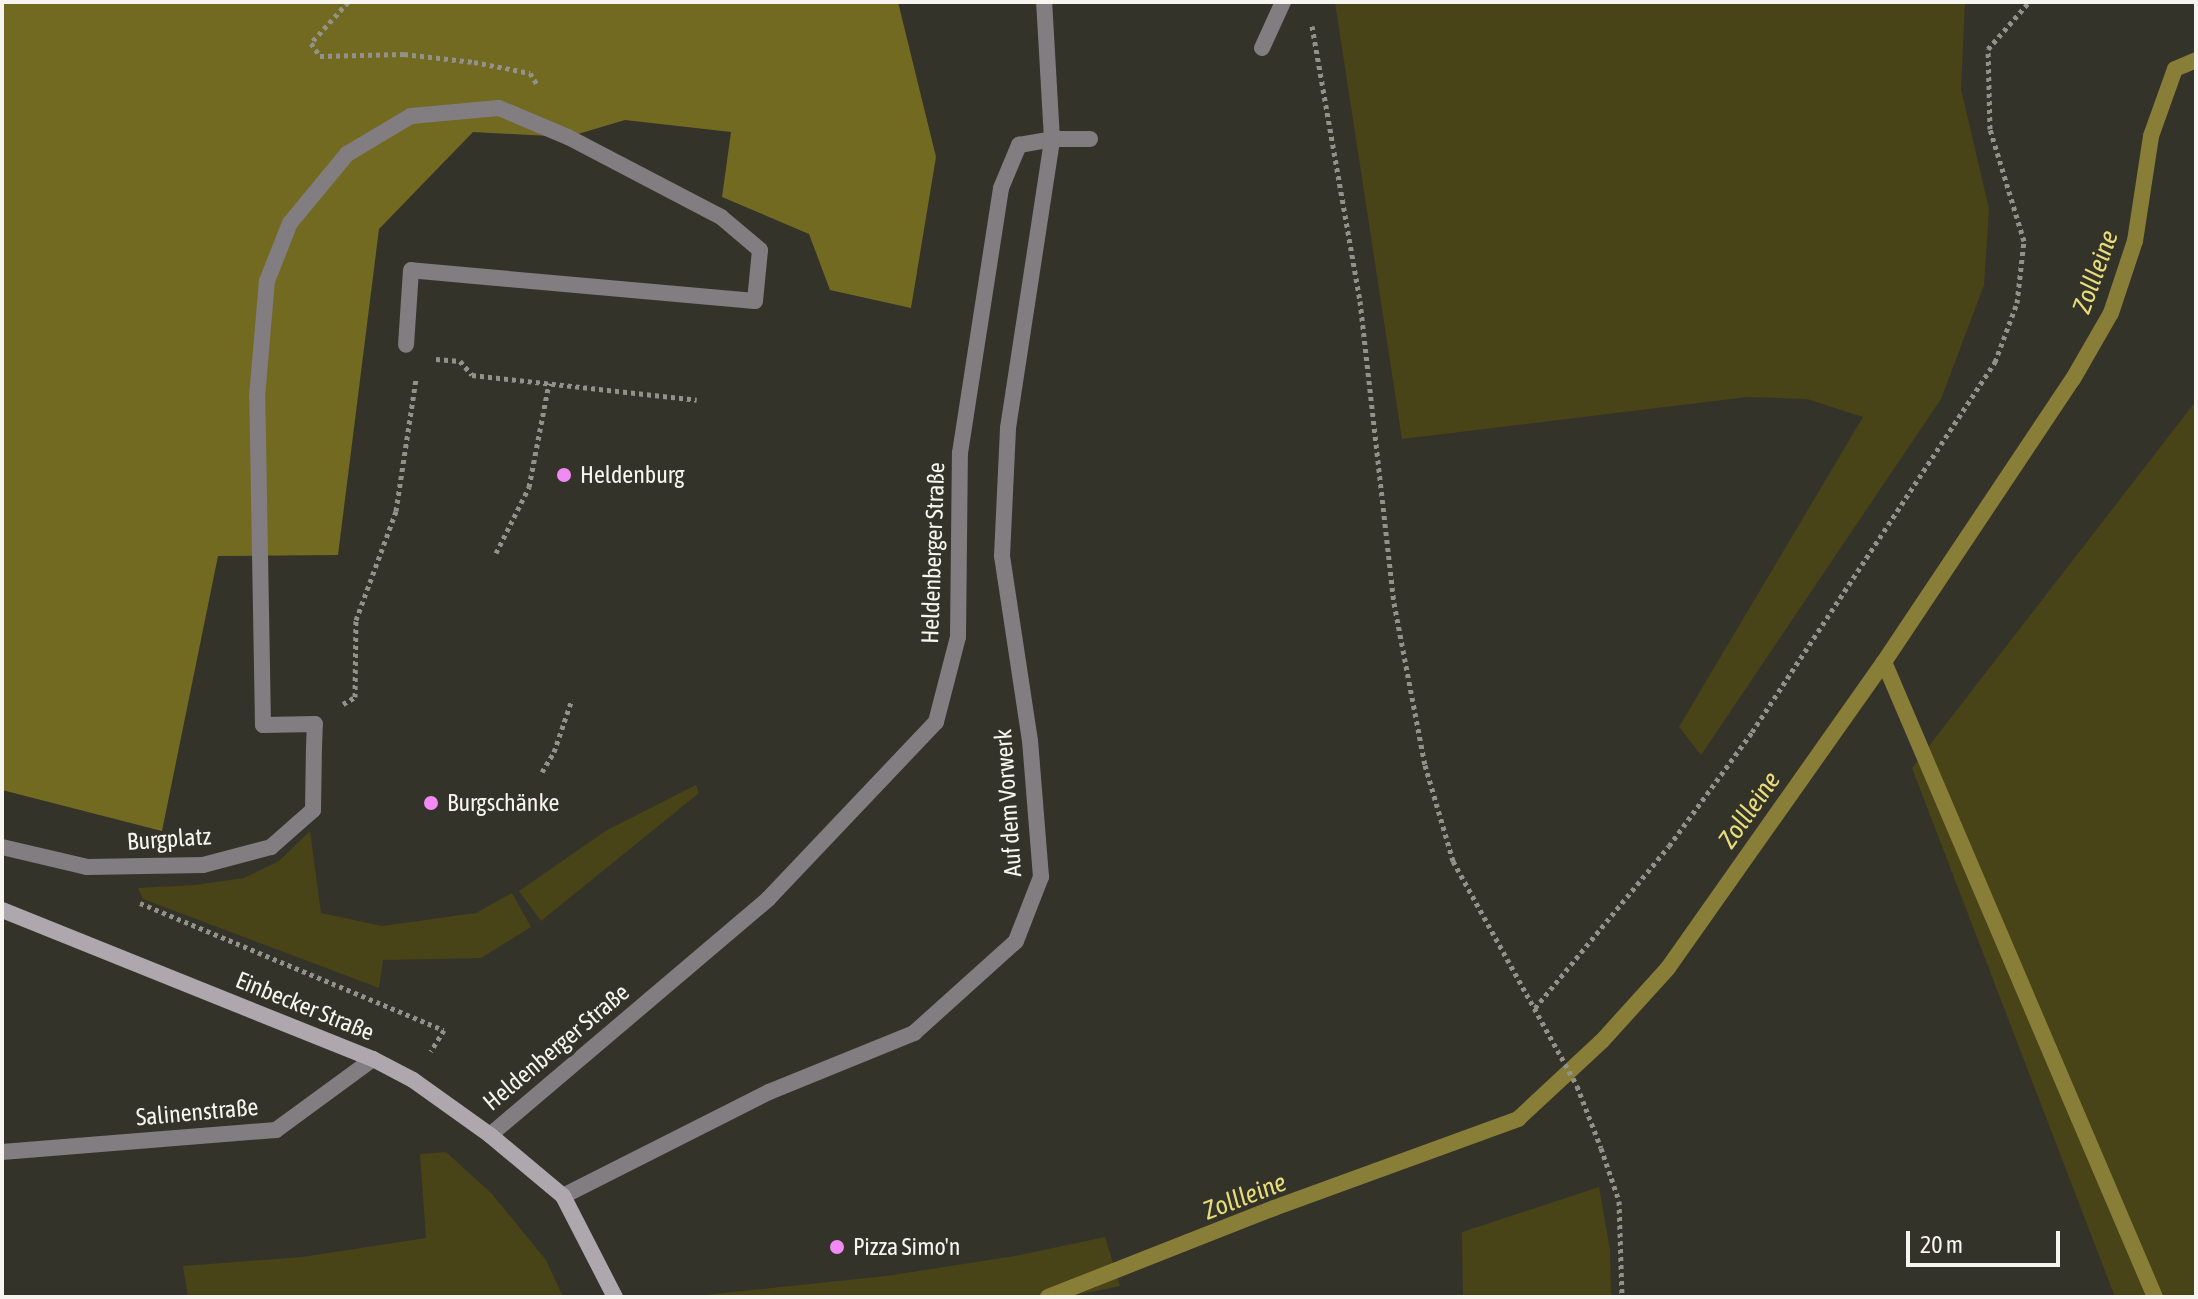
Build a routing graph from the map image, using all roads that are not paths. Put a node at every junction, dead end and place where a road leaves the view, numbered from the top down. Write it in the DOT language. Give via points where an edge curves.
graph roads {
  1 [pos="1044,2"];
  2 [pos="1283,2"];
  3 [pos="1262,48"];
  4 [pos="1052,139"];
  5 [pos="1090,139"];
  6 [pos="406,345"];
  7 [pos="2,847"];
  8 [pos="2,910"];
  9 [pos="373,1059"];
  10 [pos="490,1135"];
  11 [pos="2,1152"];
  12 [pos="563,1196"];
  13 [pos="615,1297"];
  1 -- 4 [label="street"];
  2 -- 3 [label="street"];
  4 -- 5 [label="street"];
  4 -- 10 [label="street, Heldenberger Straße" via="1019,145 1001,188 960,453 958,637 936,722 768,899"];
  4 -- 12 [label="street, Auf dem Vorwerk" via="1008,428 1002,556 1030,741 1041,877 1016,941 914,1033 769,1092"];
  6 -- 7 [label="street, Burgplatz" via="411,270 755,301 760,250 721,217 568,137 499,108 411,116 347,154 290,223 267,281 257,397 263,725 315,724 313,810 271,847 203,865 87,867"];
  8 -- 9 [label="street, Einbecker Straße"];
  9 -- 10 [label="street, Einbecker Straße" via="413,1080"];
  9 -- 11 [label="street, Salinenstraße" via="276,1130"];
  10 -- 12 [label="street, Einbecker Straße"];
  12 -- 13 [label="street"];
}
